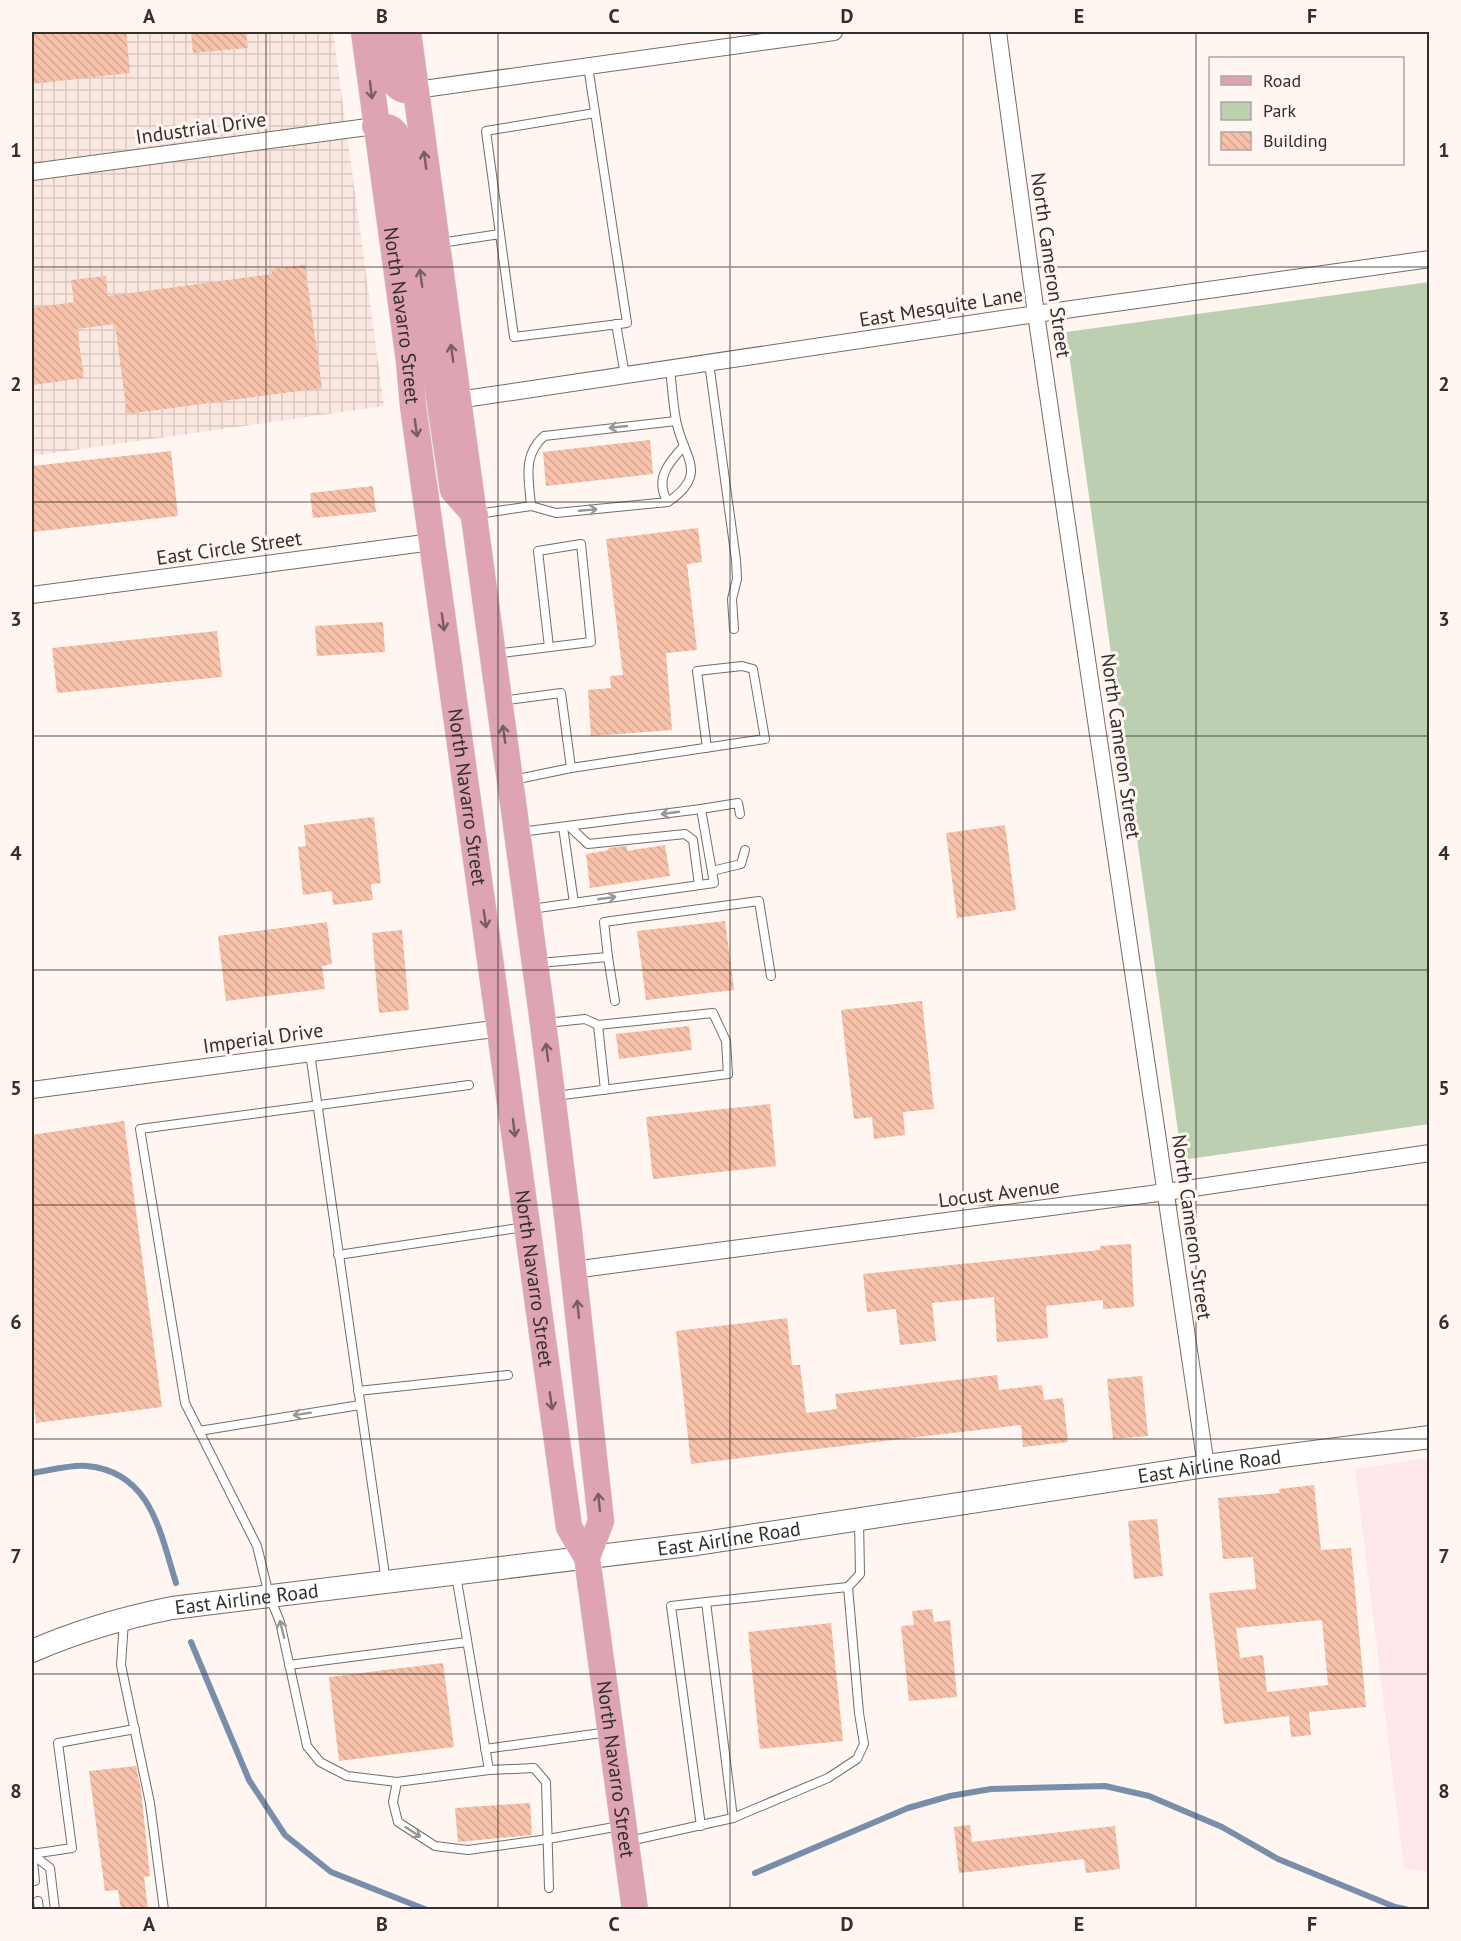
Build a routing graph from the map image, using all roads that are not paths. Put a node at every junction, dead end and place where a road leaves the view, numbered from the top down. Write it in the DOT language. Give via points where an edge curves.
graph roads {
  1 [pos="364,32"];
  2 [pos="382,32"];
  3 [pos="408,32"];
  4 [pos="834,32"];
  5 [pos="998,32"];
  6 [pos="588,66"];
  7 [pos="416,90"];
  8 [pos="595,113"];
  9 [pos="375,126"];
  10 [pos="32,172"];
  11 [pos="500,234"];
  12 [pos="437,244"];
  13 [pos="1430,259"];
  14 [pos="1036,314"];
  15 [pos="616,324"];
  16 [pos="709,363"];
  17 [pos="670,369"];
  18 [pos="625,375"];
  19 [pos="458,400"];
  20 [pos="676,421"];
  21 [pos="684,446"];
  22 [pos="668,502"];
  23 [pos="531,506"];
  24 [pos="475,515"];
  25 [pos="432,542"];
  26 [pos="32,595"];
  27 [pos="734,630"];
  28 [pos="549,647"];
  29 [pos="494,654"];
  30 [pos="500,701"];
  31 [pos="707,748"];
  32 [pos="571,768"];
  33 [pos="511,781"];
  34 [pos="701,808"];
  35 [pos="740,814"];
  36 [pos="567,827"];
  37 [pos="518,833"];
  38 [pos="745,850"];
  39 [pos="712,871"];
  40 [pos="699,885"];
  41 [pos="574,903"];
  42 [pos="528,909"];
  43 [pos="608,957"];
  44 [pos="535,963"];
  45 [pos="771,976"];
  46 [pos="615,1001"];
  47 [pos="543,1023"];
  48 [pos="598,1025"];
  49 [pos="501,1028"];
  50 [pos="310,1053"];
  51 [pos="469,1085"];
  52 [pos="32,1090"];
  53 [pos="605,1090"];
  54 [pos="552,1097"];
  55 [pos="316,1105"];
  56 [pos="1430,1153"];
  57 [pos="1166,1192"];
  58 [pos="526,1227"];
  59 [pos="338,1255"];
  60 [pos="573,1270"];
  61 [pos="508,1375"];
  62 [pos="358,1391"];
  63 [pos="360,1405"];
  64 [pos="199,1431"];
  65 [pos="1430,1437"];
  66 [pos="1206,1466"];
  67 [pos="858,1520"];
  68 [pos="587,1558"];
  69 [pos="456,1574"];
  70 [pos="386,1582"];
  71 [pos="848,1587"];
  72 [pos="269,1595"];
  73 [pos="706,1602"];
  74 [pos="124,1617"];
  75 [pos="467,1642"];
  76 [pos="32,1651"];
  77 [pos="289,1665"];
  78 [pos="135,1729"];
  79 [pos="610,1732"];
  80 [pos="485,1749"];
  81 [pos="489,1770"];
  82 [pos="397,1782"];
  83 [pos="734,1818"];
  84 [pos="701,1826"];
  85 [pos="624,1833"];
  86 [pos="548,1839"];
  87 [pos="32,1853"];
  88 [pos="35,1881"];
  89 [pos="549,1888"];
  90 [pos="55,1910"];
  91 [pos="164,1910"];
  92 [pos="635,1910"];
  1 -- 9 [label="main road, North Navarro Street, one-way"];
  2 -- 7 [label="main road" via="393,83 402,89"];
  3 -- 7 [label="main road, North Navarro Street"];
  4 -- 6 [label="street"];
  5 -- 14 [label="street, North Cameron Street"];
  6 -- 7 [label="street"];
  6 -- 8 [label="lane"];
  12 -- 7 [label="main road, North Navarro Street, one-way"];
  8 -- 11 [label="lane" via="486,131"];
  8 -- 15 [label="lane" via="627,322"];
  9 -- 10 [label="street, Industrial Drive"];
  24 -- 9 [label="main road, one-way" via="453,490 401,143 389,126"];
  9 -- 25 [label="main road, North Navarro Street, one-way"];
  11 -- 12 [label="lane"];
  11 -- 15 [label="lane" via="514,337"];
  19 -- 12 [label="main road, North Navarro Street, one-way"];
  13 -- 14 [label="street, East Mesquite Lane"];
  14 -- 16 [label="street, East Mesquite Lane"];
  14 -- 57 [label="street, North Cameron Street"];
  15 -- 18 [label="lane"];
  16 -- 17 [label="street, East Mesquite Lane"];
  16 -- 27 [label="lane" via="736,560"];
  17 -- 18 [label="street, East Mesquite Lane"];
  17 -- 20 [label="lane"];
  18 -- 19 [label="street, East Mesquite Lane"];
  19 -- 24 [label="main road, North Navarro Street"];
  20 -- 21 [label="lane"];
  20 -- 23 [label="lane, one-way" via="544,436 528,458"];
  21 -- 22 [label="lane" via="664,473 662,493"];
  21 -- 22 [label="lane" via="691,459 692,473 683,491"];
  23 -- 22 [label="lane, one-way" via="556,513"];
  23 -- 24 [label="lane"];
  24 -- 29 [label="main road, North Navarro Street"];
  25 -- 26 [label="street, East Circle Street"];
  25 -- 49 [label="main road, North Navarro Street, one-way"];
  28 -- 28 [label="lane" via="591,642 581,544 538,551"];
  28 -- 29 [label="lane"];
  29 -- 30 [label="main road, North Navarro Street"];
  30 -- 32 [label="lane" via="561,693"];
  33 -- 30 [label="main road, North Navarro Street, one-way"];
  31 -- 31 [label="lane" via="765,739 753,669 742,666 697,671"];
  31 -- 32 [label="lane"];
  32 -- 33 [label="lane"];
  33 -- 37 [label="main road, North Navarro Street"];
  34 -- 35 [label="lane" via="738,803"];
  34 -- 36 [label="lane, one-way"];
  34 -- 39 [label="lane"];
  36 -- 37 [label="lane"];
  36 -- 40 [label="lane" via="588,844 685,834 693,840"];
  36 -- 41 [label="lane"];
  37 -- 42 [label="main road, North Navarro Street"];
  38 -- 39 [label="lane" via="741,864"];
  39 -- 40 [label="lane" via="714,883"];
  41 -- 40 [label="lane, one-way"];
  41 -- 42 [label="lane"];
  42 -- 44 [label="main road, North Navarro Street"];
  43 -- 44 [label="lane"];
  43 -- 45 [label="lane" via="604,922 759,901"];
  43 -- 46 [label="lane"];
  44 -- 47 [label="main road, North Navarro Street"];
  47 -- 48 [label="lane" via="585,1018"];
  54 -- 47 [label="main road, North Navarro Street, one-way"];
  48 -- 53 [label="lane"];
  48 -- 53 [label="lane" via="713,1013 726,1041 728,1074"];
  49 -- 50 [label="street, Imperial Drive"];
  49 -- 58 [label="main road, North Navarro Street, one-way"];
  50 -- 52 [label="street, Imperial Drive"];
  50 -- 55 [label="lane"];
  51 -- 55 [label="lane"];
  53 -- 54 [label="lane"];
  54 -- 60 [label="main road, North Navarro Street"];
  55 -- 59 [label="lane"];
  55 -- 64 [label="lane" via="140,1129 185,1403"];
  56 -- 57 [label="street, Locust Avenue"];
  57 -- 60 [label="street, Locust Avenue"];
  57 -- 66 [label="street, North Cameron Street"];
  58 -- 59 [label="lane"];
  58 -- 68 [label="main road, North Navarro Street, one-way" via="568,1527"];
  59 -- 62 [label="lane"];
  68 -- 60 [label="main road, North Navarro Street, one-way" via="601,1521"];
  61 -- 62 [label="lane"];
  62 -- 63 [label="lane"];
  63 -- 64 [label="lane, one-way"];
  63 -- 70 [label="lane"];
  64 -- 72 [label="lane" via="257,1546"];
  65 -- 66 [label="main road, East Airline Road"];
  66 -- 67 [label="main road, East Airline Road"];
  67 -- 68 [label="main road, East Airline Road"];
  67 -- 71 [label="lane" via="860,1574"];
  68 -- 69 [label="main road, East Airline Road"];
  68 -- 79 [label="main road, North Navarro Street"];
  69 -- 70 [label="main road, East Airline Road"];
  69 -- 75 [label="lane"];
  70 -- 72 [label="main road, East Airline Road"];
  71 -- 73 [label="lane"];
  71 -- 83 [label="lane" via="864,1744 858,1759 828,1778"];
  72 -- 74 [label="main road, East Airline Road"];
  77 -- 72 [label="lane, one-way" via="280,1622"];
  73 -- 83 [label="lane"];
  73 -- 84 [label="lane" via="671,1606"];
  74 -- 76 [label="main road, East Airline Road"];
  74 -- 78 [label="lane" via="121,1665"];
  75 -- 77 [label="lane"];
  75 -- 80 [label="lane"];
  77 -- 82 [label="lane" via="307,1746 320,1762 347,1776"];
  78 -- 87 [label="lane" via="58,1743 72,1848"];
  78 -- 91 [label="lane" via="150,1803"];
  79 -- 80 [label="lane"];
  79 -- 85 [label="main road, North Navarro Street"];
  80 -- 81 [label="lane"];
  81 -- 82 [label="lane"];
  81 -- 86 [label="lane" via="534,1768 546,1782"];
  82 -- 86 [label="lane, one-way" via="393,1802 398,1822 435,1846 468,1850"];
  83 -- 84 [label="lane"];
  84 -- 85 [label="lane"];
  85 -- 86 [label="lane"];
  85 -- 92 [label="main road, North Navarro Street"];
  86 -- 89 [label="lane"];
  87 -- 88 [label="lane"];
  87 -- 90 [label="lane" via="50,1868"];
}
